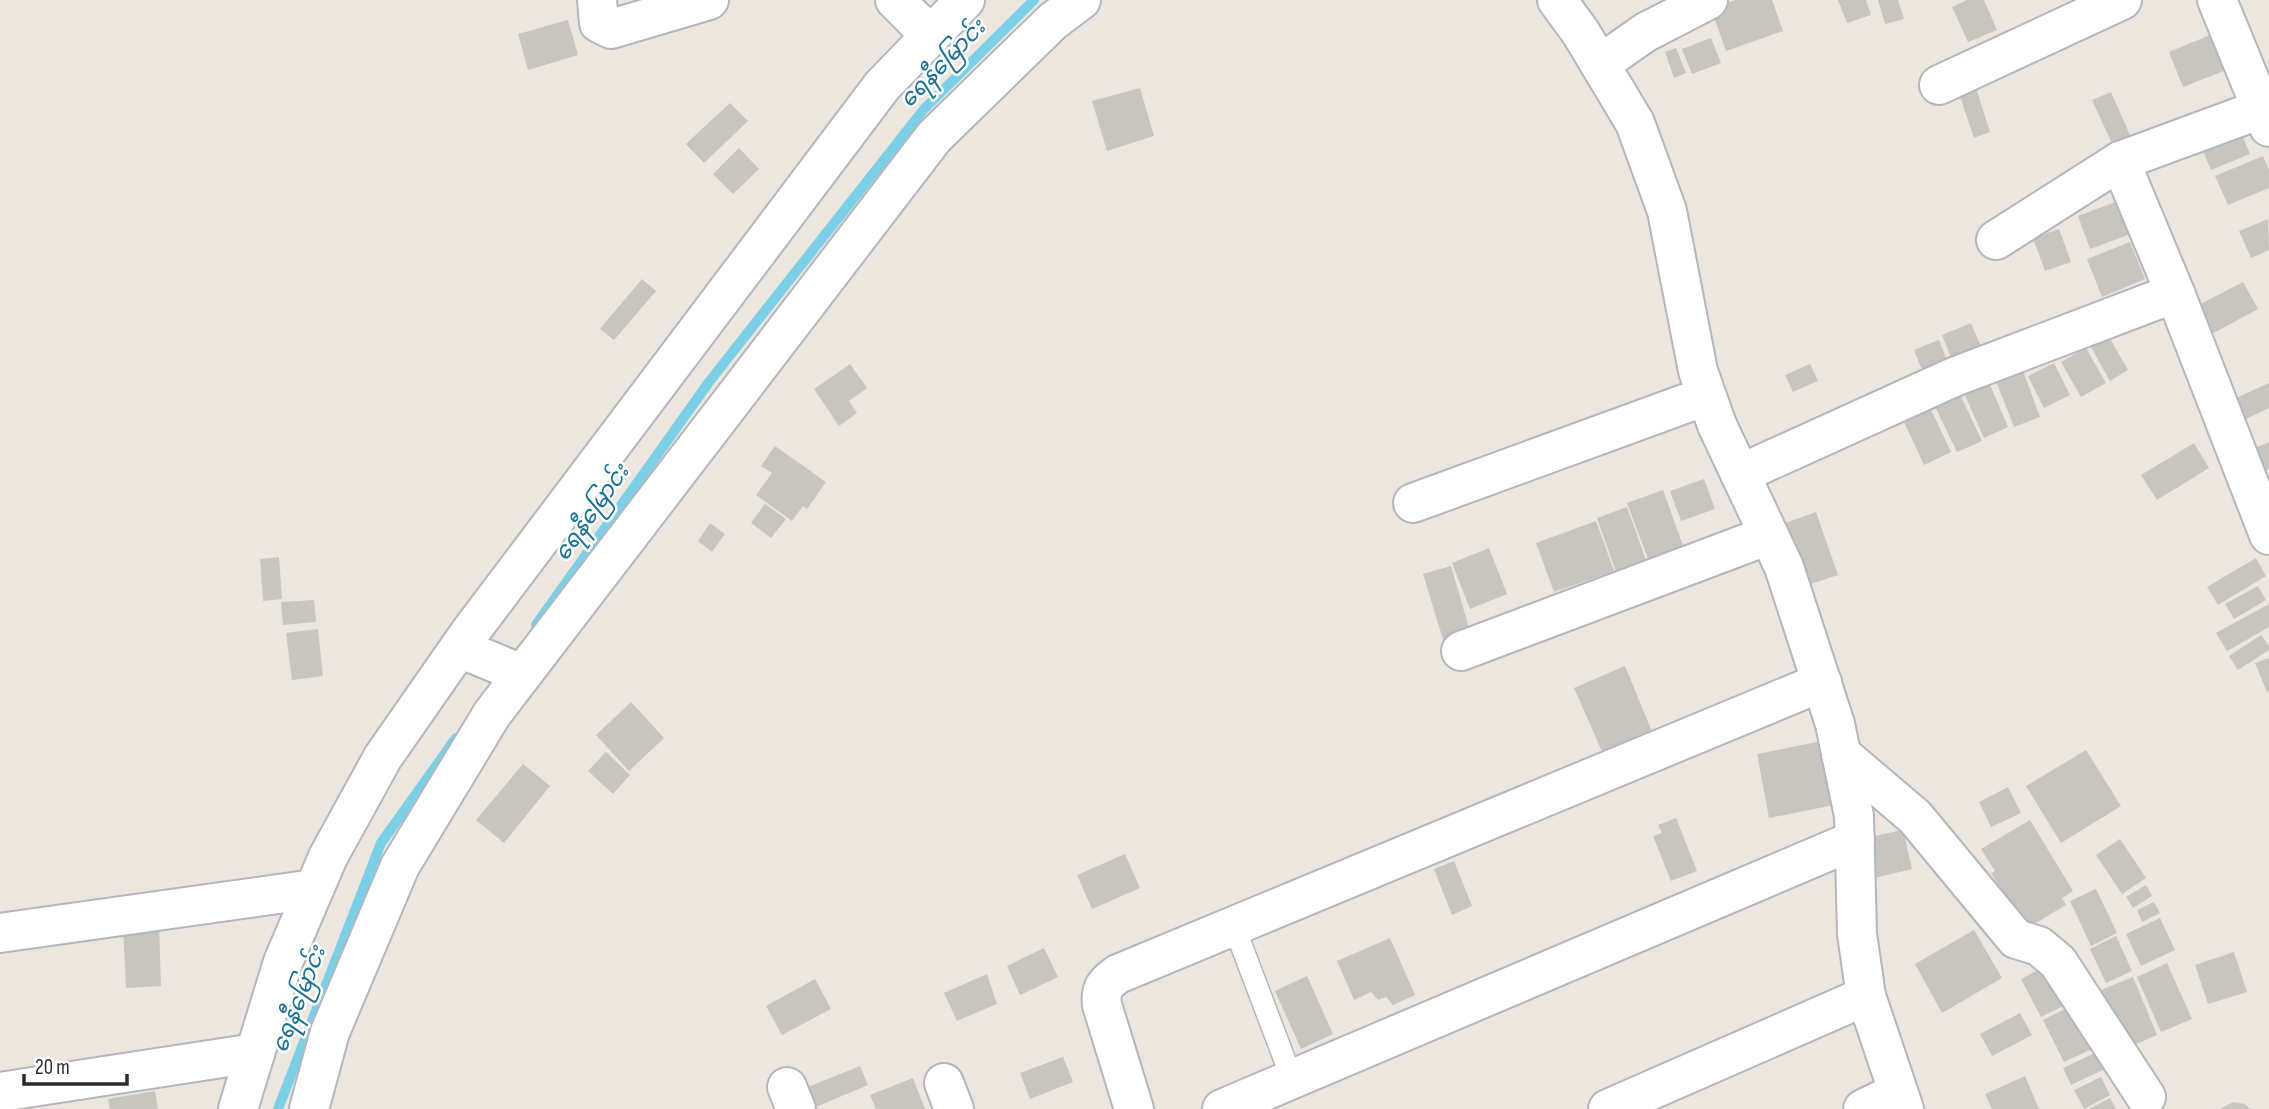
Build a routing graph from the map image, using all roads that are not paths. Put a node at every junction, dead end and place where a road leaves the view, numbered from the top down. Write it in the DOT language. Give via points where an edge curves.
graph roads {
  1 [pos="597,0"];
  2 [pos="709,0"];
  3 [pos="895,0"];
  4 [pos="965,0"];
  5 [pos="1081,0"];
  6 [pos="1557,0"];
  7 [pos="1708,0"];
  8 [pos="2122,0"];
  9 [pos="2217,0"];
  10 [pos="931,36"];
  11 [pos="1600,64"];
  12 [pos="1939,85"];
  13 [pos="2267,114"];
  14 [pos="2120,161"];
  15 [pos="1996,240"];
  16 [pos="2175,293"];
  17 [pos="1706,396"];
  18 [pos="1740,474"];
  19 [pos="1413,503"];
  20 [pos="1769,535"];
  21 [pos="2269,535"];
  22 [pos="462,650"];
  23 [pos="1461,651"];
  24 [pos="519,673"];
  25 [pos="1822,682"];
  26 [pos="1841,754"];
  27 [pos="1855,840"];
  28 [pos="314,889"];
  29 [pos="1234,926"];
  30 [pos="0,933"];
  31 [pos="1866,996"];
  32 [pos="254,1054"];
  33 [pos="1292,1079"];
  34 [pos="0,1092"];
  35 [pos="2146,1097"];
  36 [pos="1901,1101"];
  37 [pos="238,1109"];
  38 [pos="309,1109"];
  39 [pos="1134,1109"];
  40 [pos="1222,1109"];
  41 [pos="1608,1109"];
  42 [pos="1863,1109"];
  1 -- 2 [label="street" via="599,23 611,29"];
  3 -- 10 [label="street"];
  4 -- 10 [label="street"];
  5 -- 24 [label="street" via="1053,21 934,137"];
  6 -- 11 [label="street"];
  7 -- 11 [label="street" via="1646,32"];
  8 -- 12 [label="street"];
  9 -- 13 [label="street"];
  10 -- 22 [label="street" via="882,86"];
  11 -- 17 [label="street" via="1635,123 1667,211"];
  13 -- 14 [label="street"];
  14 -- 15 [label="street"];
  14 -- 16 [label="street"];
  16 -- 18 [label="street" via="1954,377"];
  16 -- 21 [label="street"];
  17 -- 18 [label="street"];
  17 -- 19 [label="street"];
  18 -- 20 [label="street"];
  20 -- 23 [label="street"];
  20 -- 25 [label="street"];
  22 -- 24 [label="street"];
  22 -- 28 [label="street" via="383,757"];
  24 -- 38 [label="street" via="400,866 330,1032"];
  25 -- 26 [label="street"];
  25 -- 29 [label="street"];
  26 -- 27 [label="street"];
  26 -- 35 [label="street" via="1914,817 2016,939 2039,946 2058,962"];
  27 -- 31 [label="street" via="1857,934"];
  27 -- 33 [label="street"];
  28 -- 30 [label="street"];
  28 -- 32 [label="street" via="283,962"];
  29 -- 33 [label="lane"];
  29 -- 39 [label="street" via="1118,974 1100,992"];
  31 -- 36 [label="street"];
  31 -- 41 [label="street"];
  32 -- 34 [label="street"];
  32 -- 37 [label="street"];
  33 -- 40 [label="street"];
  36 -- 42 [label="street"];
}
